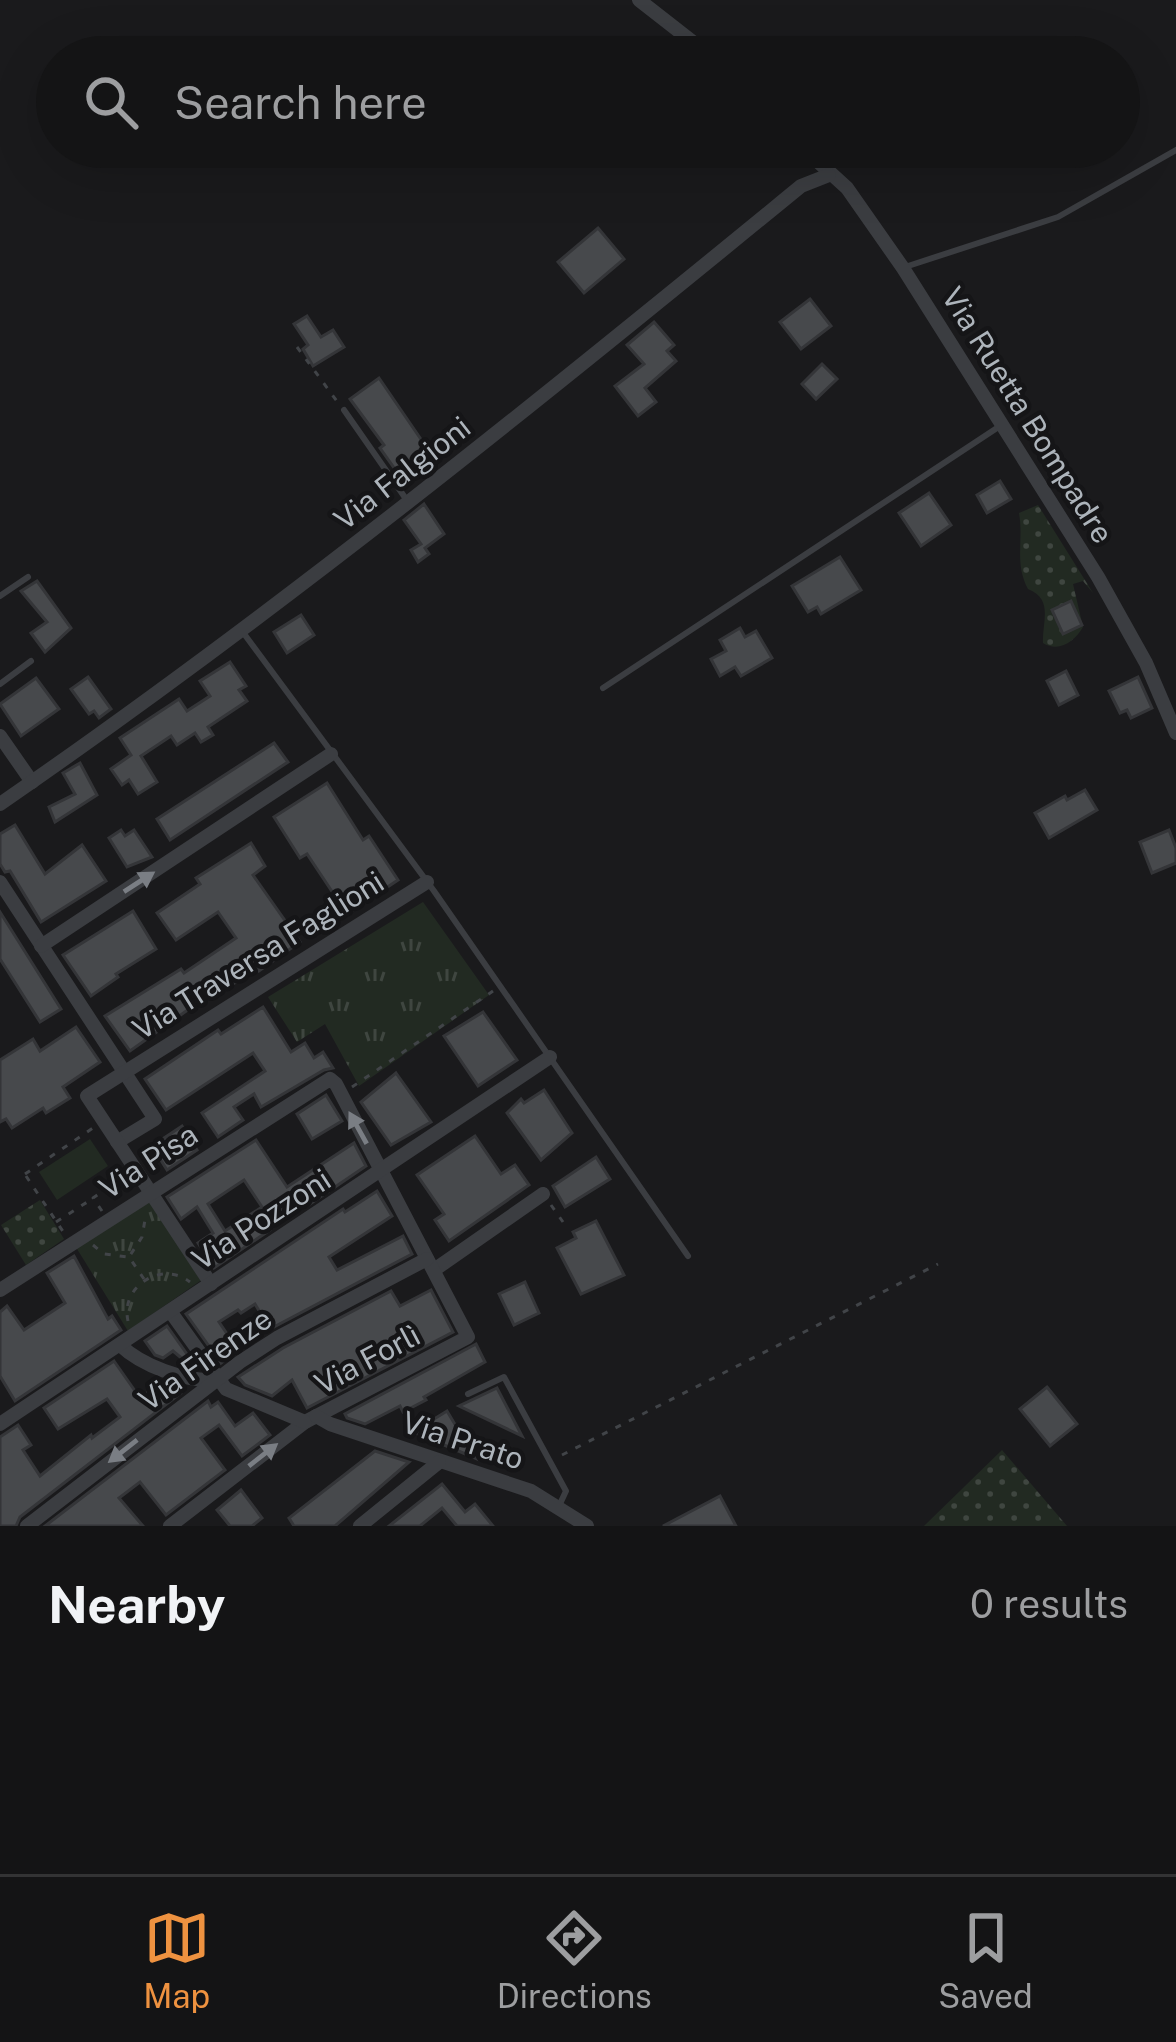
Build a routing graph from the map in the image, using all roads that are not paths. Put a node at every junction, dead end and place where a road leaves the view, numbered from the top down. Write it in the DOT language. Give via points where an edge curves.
graph roads {
  1 [pos="639,0"];
  2 [pos="685,36"];
  3 [pos="1176,150"];
  4 [pos="822,168"];
  5 [pos="829,175"];
  6 [pos="903,268"];
  7 [pos="344,410"];
  8 [pos="1000,427"];
  9 [pos="408,502"];
  10 [pos="28,577"];
  11 [pos="0,596"];
  12 [pos="242,631"];
  13 [pos="32,661"];
  14 [pos="0,684"];
  15 [pos="603,688"];
  16 [pos="1176,734"];
  17 [pos="0,736"];
  18 [pos="331,754"];
  19 [pos="32,782"];
  20 [pos="0,804"];
  21 [pos="0,882"];
  22 [pos="427,882"];
  23 [pos="41,946"];
  24 [pos="550,1058"];
  25 [pos="123,1071"];
  26 [pos="326,1081"];
  27 [pos="118,1142"];
  28 [pos="383,1172"];
  29 [pos="543,1194"];
  30 [pos="146,1196"];
  31 [pos="688,1256"];
  32 [pos="430,1265"];
  33 [pos="204,1285"];
  34 [pos="0,1290"];
  35 [pos="170,1311"];
  36 [pos="120,1345"];
  37 [pos="216,1380"];
  38 [pos="468,1394"];
  39 [pos="310,1419"];
  40 [pos="0,1424"];
  41 [pos="439,1462"];
  42 [pos="559,1506"];
  43 [pos="27,1526"];
  44 [pos="170,1526"];
  45 [pos="360,1526"];
  46 [pos="587,1526"];
  1 -- 2 [label="street"];
  3 -- 6 [label="lane" via="1058,217"];
  4 -- 5 [label="street, Via Ruetta Bompadre"];
  5 -- 6 [label="street, Via Ruetta Bompadre"];
  5 -- 9 [label="street, Via Falgioni" via="801,186"];
  6 -- 8 [label="street, Via Ruetta Bompadre"];
  7 -- 9 [label="lane"];
  8 -- 15 [label="lane"];
  8 -- 16 [label="street, Via Ruetta Bompadre" via="1098,577"];
  9 -- 12 [label="street, Via Falgioni"];
  10 -- 11 [label="lane"];
  12 -- 18 [label="lane"];
  12 -- 19 [label="street, Via Falgioni"];
  13 -- 14 [label="lane"];
  17 -- 19 [label="street"];
  18 -- 22 [label="lane"];
  23 -- 18 [label="street, one-way"];
  19 -- 20 [label="street, Via Falgioni"];
  21 -- 23 [label="street, Via Traversa Faglioni"];
  22 -- 24 [label="lane"];
  22 -- 25 [label="street, Via Traversa Faglioni"];
  23 -- 25 [label="street, Via Traversa Faglioni"];
  24 -- 28 [label="street, Via Pozzoni"];
  24 -- 31 [label="lane"];
  25 -- 27 [label="street" via="87,1096"];
  25 -- 27 [label="street" via="155,1119"];
  28 -- 26 [label="street, Via Forlì, one-way" via="335,1084"];
  26 -- 30 [label="street, Via Pisa"];
  27 -- 30 [label="street"];
  28 -- 32 [label="street, Via Forlì"];
  28 -- 33 [label="street, Via Pozzoni"];
  29 -- 32 [label="street, Via Firenze"];
  30 -- 33 [label="street"];
  30 -- 34 [label="street, Via Pisa"];
  32 -- 37 [label="street, Via Firenze" via="277,1338"];
  32 -- 39 [label="street, Via Forlì" via="468,1337"];
  33 -- 35 [label="street, Via Pozzoni"];
  35 -- 36 [label="street, Via Pozzoni"];
  35 -- 37 [label="street, Via Prato"];
  36 -- 37 [label="street, Via Prato" via="194,1380"];
  36 -- 40 [label="street, Via Pozzoni"];
  37 -- 39 [label="street, Via Prato"];
  37 -- 43 [label="street, Via Firenze, one-way"];
  38 -- 42 [label="lane" via="504,1378 566,1491"];
  39 -- 41 [label="street, Via Prato"];
  44 -- 39 [label="street, Via Forlì, one-way"];
  41 -- 42 [label="street, Via Prato"];
  41 -- 45 [label="street"];
  42 -- 46 [label="street, Via Prato"];
}
